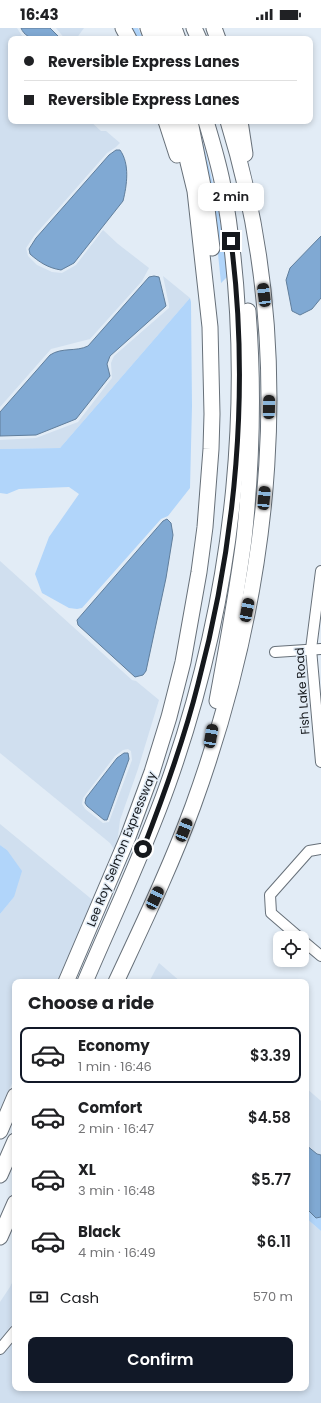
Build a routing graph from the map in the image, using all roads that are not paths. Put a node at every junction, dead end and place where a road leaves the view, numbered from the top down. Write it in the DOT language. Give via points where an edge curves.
graph roads {
  1 [pos="167,124"];
  2 [pos="179,124"];
  3 [pos="191,124"];
  4 [pos="207,124"];
  5 [pos="229,124"];
  6 [pos="240,124"];
  7 [pos="244,181"];
  8 [pos="197,215"];
  9 [pos="210,293"];
  10 [pos="241,295"];
  11 [pos="321,571"];
  12 [pos="316,649"];
  13 [pos="275,652"];
  14 [pos="321,762"];
  15 [pos="206,765"];
  16 [pos="321,849"];
  17 [pos="292,931"];
  18 [pos="309,946"];
  19 [pos="321,956"];
  20 [pos="67,979"];
  21 [pos="86,979"];
  22 [pos="117,979"];
  23 [pos="12,1103"];
  24 [pos="0,1131"];
  25 [pos="12,1148"];
  26 [pos="0,1175"];
  27 [pos="12,1210"];
  28 [pos="0,1237"];
  29 [pos="12,1335"];
  30 [pos="0,1348"];
  1 -- 8 [label="highway"];
  2 -- 8 [label="highway, Lee Roy Selmon Expressway" via="192,178"];
  3 -- 9 [label="highway" via="206,201"];
  4 -- 10 [label="highway" via="222,183 238,265"];
  5 -- 7 [label="highway"];
  6 -- 7 [label="highway" via="244,145"];
  7 -- 15 [label="highway" via="257,246 266,321 269,432 264,498 242,636"];
  8 -- 9 [label="highway, Lee Roy Selmon Expressway"];
  9 -- 20 [label="highway, Lee Roy Selmon Expressway" via="212,414 209,482 199,572 183,662 163,738 141,805"];
  10 -- 15 [label="highway" via="250,354 248,500 238,579"];
  10 -- 21 [label="highway" via="235,469 230,519 207,650 184,735 160,805"];
  11 -- 12 [label="street, Fish Lake Road"];
  12 -- 13 [label="street"];
  12 -- 14 [label="street, Fish Lake Road"];
  15 -- 22 [label="highway" via="194,804 170,864"];
  16 -- 17 [label="street" via="309,851 270,895 271,913"];
  18 -- 19 [label="street"];
  23 -- 24 [label="highway"];
  25 -- 26 [label="highway"];
  27 -- 28 [label="highway"];
  29 -- 30 [label="street"];
}
